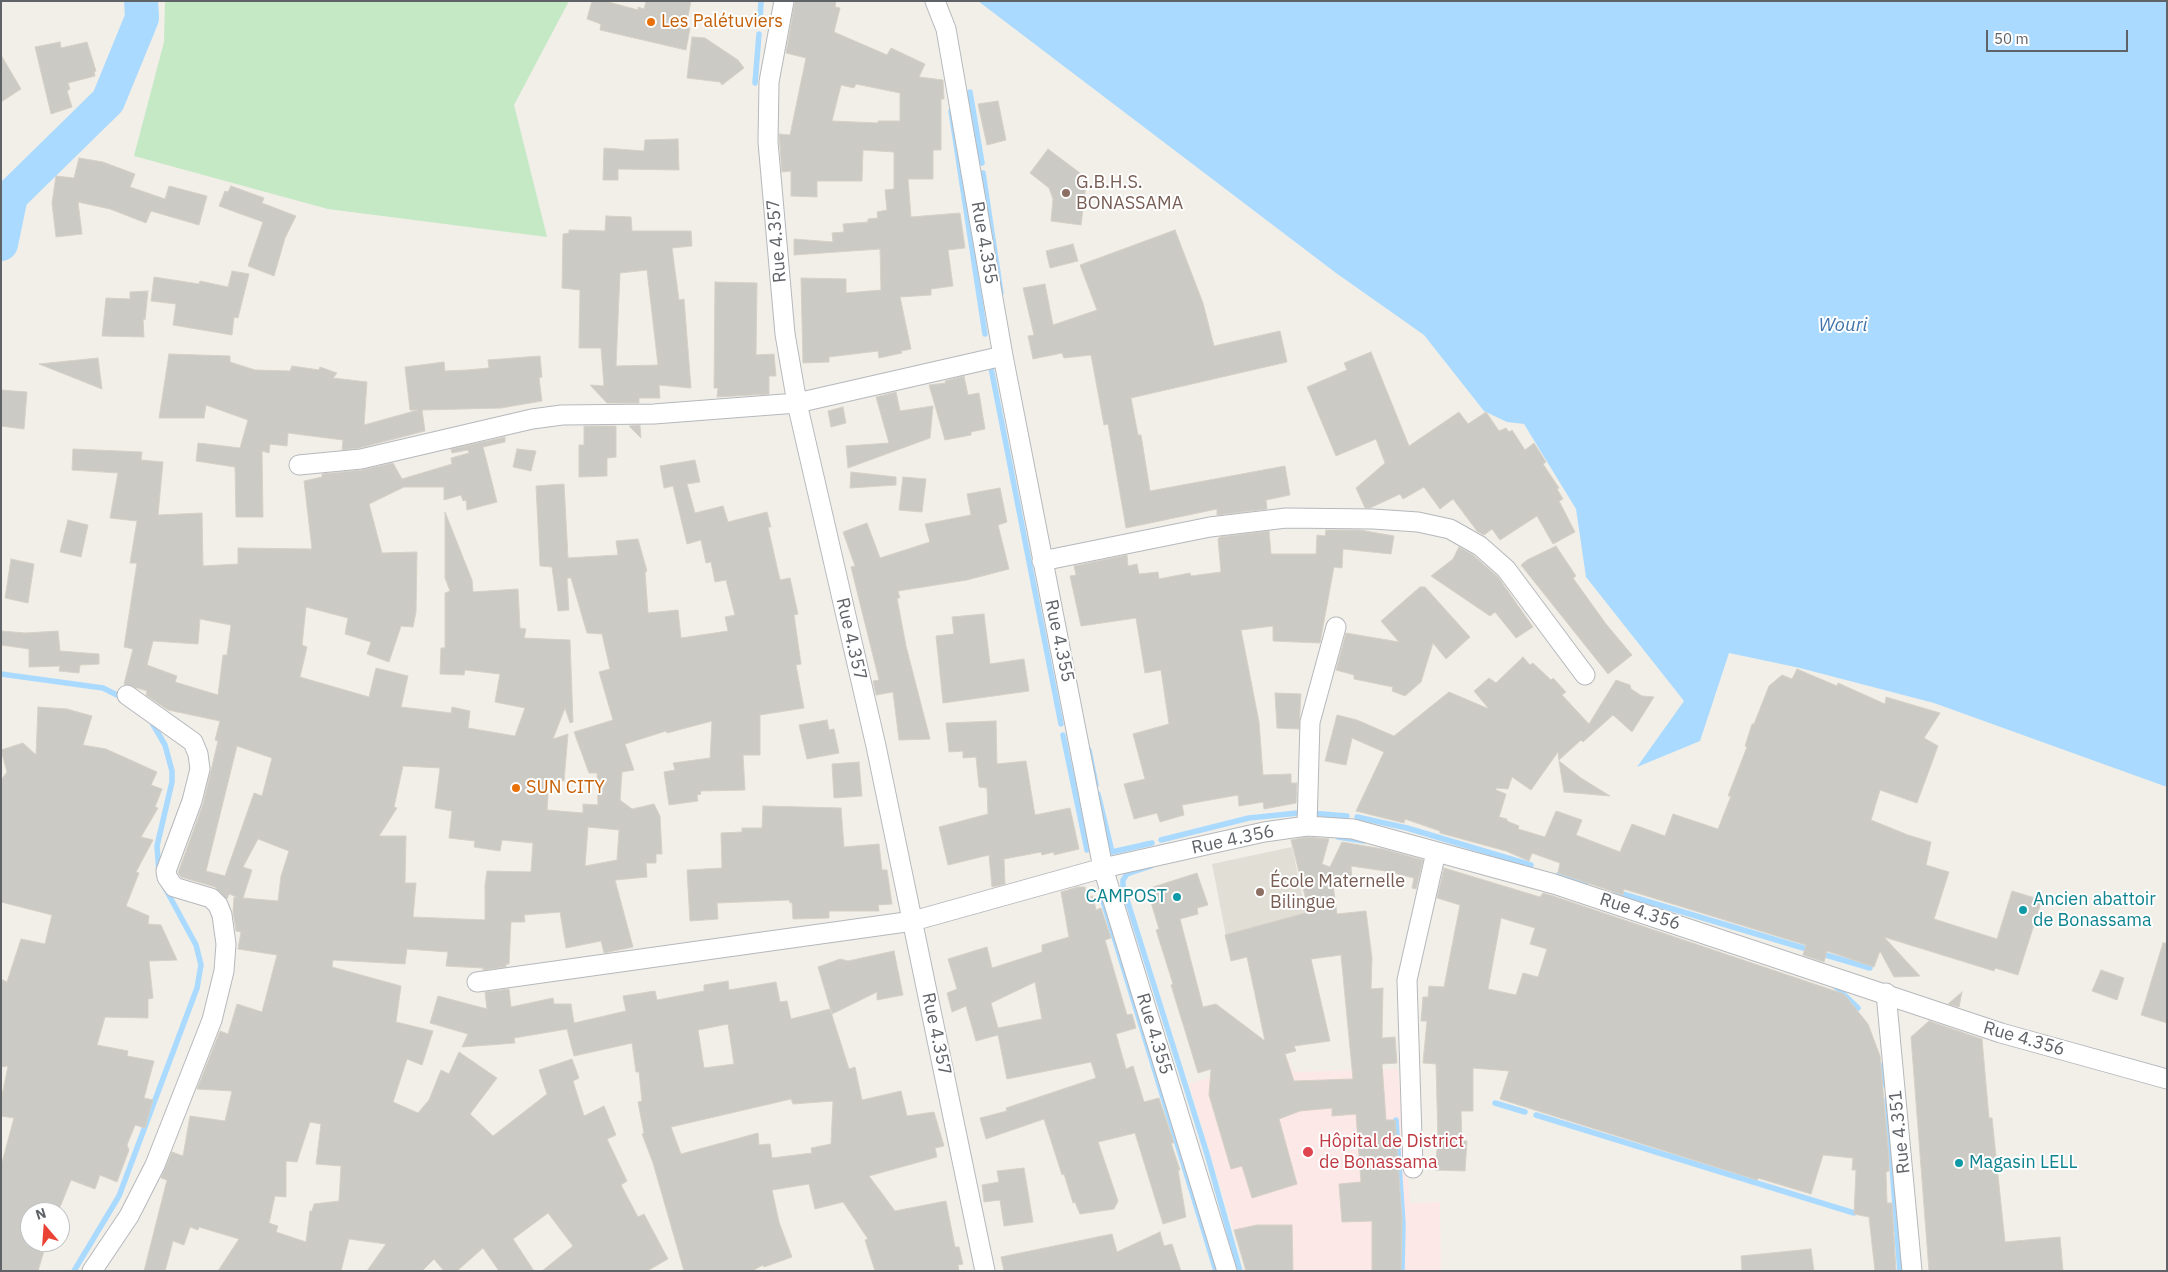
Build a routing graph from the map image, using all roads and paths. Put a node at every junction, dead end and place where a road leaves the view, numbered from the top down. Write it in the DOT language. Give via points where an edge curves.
graph roads {
  1 [pos="784,1"];
  2 [pos="935,1"];
  3 [pos="1003,356"];
  4 [pos="797,404"];
  5 [pos="299,465"];
  6 [pos="1042,561"];
  7 [pos="1336,627"];
  8 [pos="1585,675"];
  9 [pos="127,695"];
  10 [pos="1306,826"];
  11 [pos="1436,852"];
  12 [pos="1103,868"];
  13 [pos="913,921"];
  14 [pos="476,982"];
  15 [pos="1886,993"];
  16 [pos="2167,1079"];
  17 [pos="1413,1168"];
  18 [pos="92,1271"];
  19 [pos="986,1271"];
  20 [pos="1227,1271"];
  21 [pos="1912,1271"];
  1 -- 4 [label="street, Rue 4.357" via="770,82 768,142 785,334"];
  2 -- 3 [label="street, Rue 4.355" via="946,29"];
  3 -- 4 [label="street"];
  3 -- 6 [label="street, Rue 4.355"];
  4 -- 5 [label="street" via="654,414 552,416 361,460"];
  4 -- 13 [label="street, Rue 4.357"];
  6 -- 8 [label="street" via="1210,527 1286,518 1418,522 1450,529 1480,546 1506,569"];
  6 -- 12 [label="street, Rue 4.355"];
  7 -- 10 [label="street" via="1310,722"];
  9 -- 18 [label="street" via="193,742 198,754 200,768 192,800 166,877 174,887 211,898 218,905 226,953 222,987 212,1020 155,1165 129,1216"];
  10 -- 11 [label="street, Rue 4.356" via="1353,829"];
  10 -- 12 [label="street, Rue 4.356" via="1264,832"];
  11 -- 15 [label="street, Rue 4.356" via="1554,884"];
  11 -- 17 [label="street" via="1407,980"];
  12 -- 13 [label="street, Rue 4.356"];
  12 -- 20 [label="street, Rue 4.355"];
  13 -- 14 [label="street, Rue 4.356"];
  13 -- 19 [label="street, Rue 4.357"];
  15 -- 16 [label="street, Rue 4.356" via="2001,1033"];
  15 -- 21 [label="street, Rue 4.351"];
}
